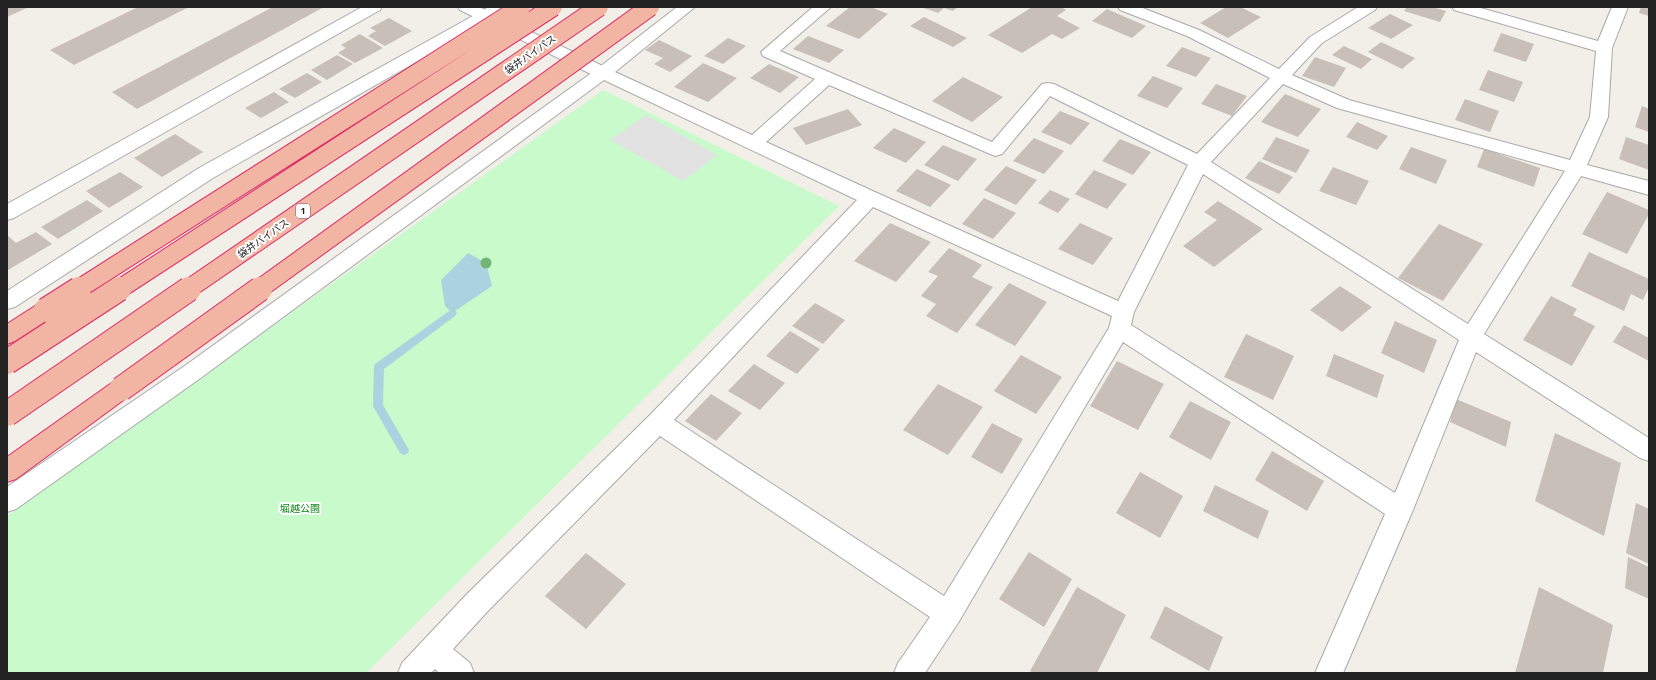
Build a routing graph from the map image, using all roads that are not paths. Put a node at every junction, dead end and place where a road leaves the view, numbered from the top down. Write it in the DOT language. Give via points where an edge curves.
graph roads {
  1 [pos="374,7"];
  2 [pos="466,7"];
  3 [pos="521,7"];
  4 [pos="553,7"];
  5 [pos="599,7"];
  6 [pos="650,7"];
  7 [pos="687,7"];
  8 [pos="823,7"];
  9 [pos="1126,7"];
  10 [pos="1369,7"];
  11 [pos="1460,7"];
  12 [pos="1620,7"];
  13 [pos="494,12"];
  14 [pos="1604,48"];
  15 [pos="603,73"];
  16 [pos="1281,77"];
  17 [pos="827,78"];
  18 [pos="753,144"];
  19 [pos="1199,163"];
  20 [pos="1576,168"];
  21 [pos="1649,188"];
  22 [pos="870,198"];
  23 [pos="7,213"];
  24 [pos="7,302"];
  25 [pos="1121,321"];
  26 [pos="7,335"];
  27 [pos="1471,337"];
  28 [pos="7,362"];
  29 [pos="7,414"];
  30 [pos="658,422"];
  31 [pos="1649,451"];
  32 [pos="7,471"];
  33 [pos="7,501"];
  34 [pos="1400,510"];
  35 [pos="948,614"];
  36 [pos="434,650"];
  37 [pos="412,673"];
  38 [pos="460,673"];
  39 [pos="908,673"];
  40 [pos="1329,673"];
  1 -- 23 [label="street"];
  2 -- 13 [label="street"];
  3 -- 26 [label="highway, bridge"];
  4 -- 28 [label="highway, bridge"];
  5 -- 29 [label="highway, 袋井バイパス / 1, bridge"];
  6 -- 32 [label="highway, bridge"];
  7 -- 15 [label="street"];
  8 -- 17 [label="street" via="769,52"];
  9 -- 16 [label="street" via="1193,33"];
  10 -- 16 [label="street" via="1316,40"];
  11 -- 14 [label="street"];
  12 -- 14 [label="street"];
  13 -- 15 [label="street"];
  13 -- 24 [label="street" via="206,173"];
  14 -- 20 [label="street" via="1598,117"];
  15 -- 18 [label="street"];
  15 -- 33 [label="street" via="194,371"];
  16 -- 19 [label="street"];
  16 -- 20 [label="street" via="1343,104"];
  17 -- 18 [label="street"];
  17 -- 19 [label="street" via="995,150 1048,88"];
  18 -- 22 [label="street"];
  19 -- 25 [label="street"];
  19 -- 27 [label="street"];
  20 -- 21 [label="street"];
  20 -- 27 [label="street"];
  22 -- 25 [label="street"];
  22 -- 30 [label="street"];
  25 -- 34 [label="street"];
  25 -- 35 [label="street"];
  27 -- 31 [label="street"];
  27 -- 34 [label="street"];
  30 -- 35 [label="street"];
  30 -- 36 [label="street" via="477,603"];
  34 -- 40 [label="street"];
  35 -- 39 [label="street"];
  36 -- 37 [label="street"];
  36 -- 38 [label="street"];
}
